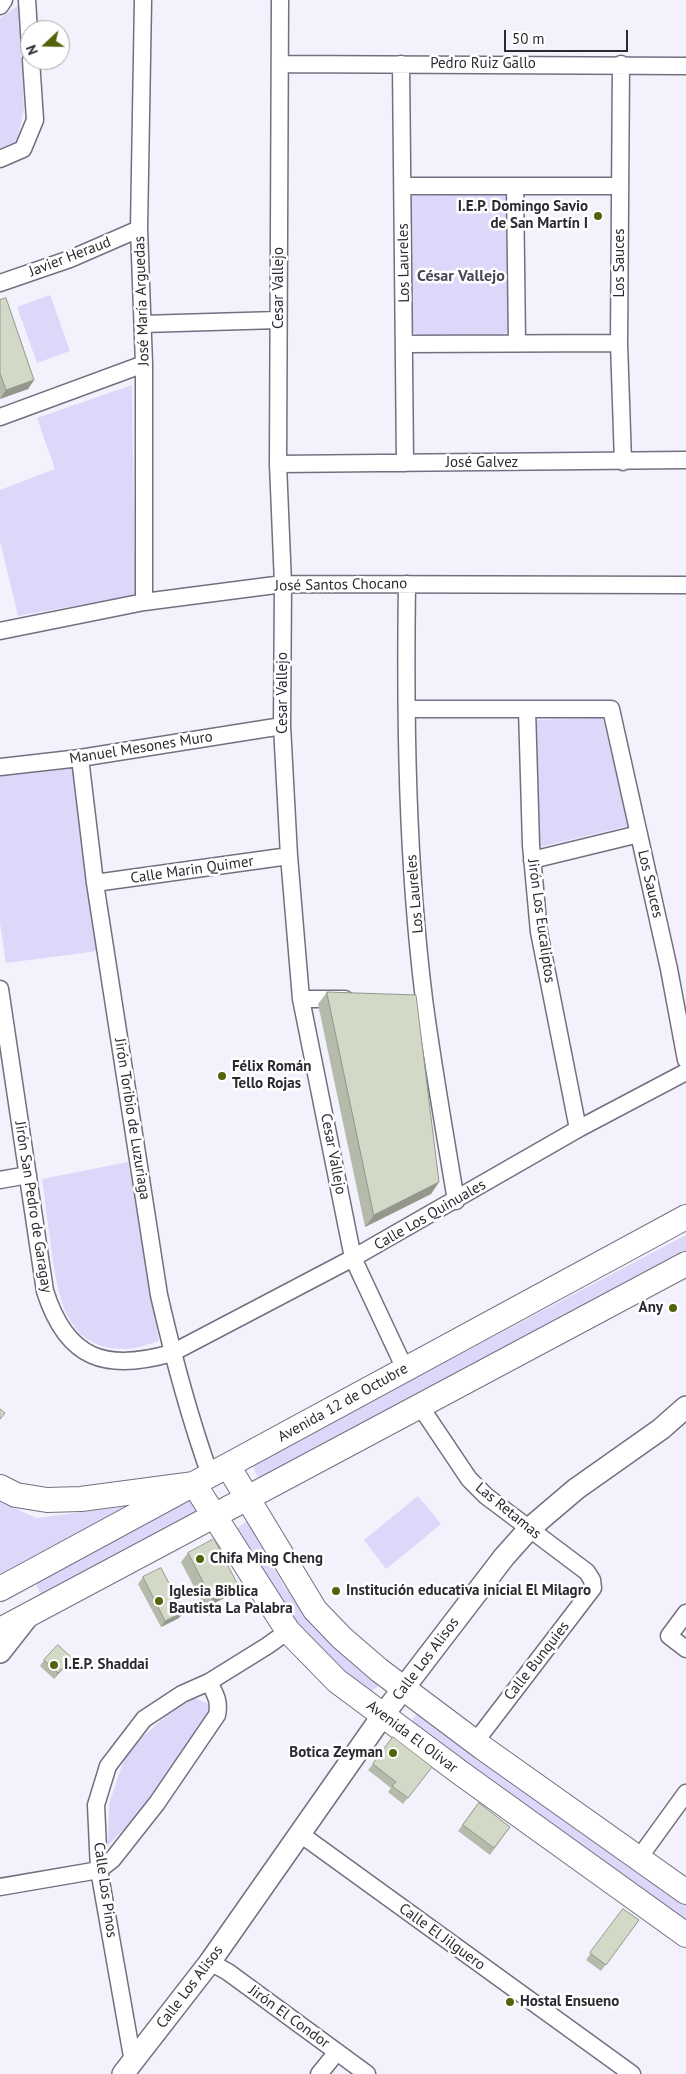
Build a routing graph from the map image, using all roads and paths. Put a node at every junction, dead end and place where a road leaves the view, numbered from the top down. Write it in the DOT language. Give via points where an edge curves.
graph roads {
  1 [pos="4,0"];
  2 [pos="27,0"];
  3 [pos="143,0"];
  4 [pos="280,0"];
  5 [pos="0,6"];
  6 [pos="28,20"];
  7 [pos="280,64"];
  8 [pos="401,64"];
  9 [pos="621,64"];
  10 [pos="686,66"];
  11 [pos="32,70"];
  12 [pos="0,159"];
  13 [pos="403,186"];
  14 [pos="514,186"];
  15 [pos="620,186"];
  16 [pos="139,229"];
  17 [pos="0,282"];
  18 [pos="278,320"];
  19 [pos="143,324"];
  20 [pos="517,343"];
  21 [pos="619,343"];
  22 [pos="405,344"];
  23 [pos="144,364"];
  24 [pos="0,417"];
  25 [pos="686,460"];
  26 [pos="623,462"];
  27 [pos="405,463"];
  28 [pos="278,464"];
  29 [pos="283,584"];
  30 [pos="407,584"];
  31 [pos="686,585"];
  32 [pos="144,602"];
  33 [pos="0,631"];
  34 [pos="407,709"];
  35 [pos="527,709"];
  36 [pos="282,726"];
  37 [pos="80,758"];
  38 [pos="0,767"];
  39 [pos="639,834"];
  40 [pos="289,856"];
  41 [pos="532,860"];
  42 [pos="95,884"];
  43 [pos="0,989"];
  44 [pos="301,999"];
  45 [pos="358,999"];
  46 [pos="405,999"];
  47 [pos="424,999"];
  48 [pos="686,1060"];
  49 [pos="686,1072"];
  50 [pos="578,1129"];
  51 [pos="28,1175"];
  52 [pos="0,1180"];
  53 [pos="456,1201"];
  54 [pos="686,1217"];
  55 [pos="353,1258"];
  56 [pos="686,1264"];
  57 [pos="172,1353"];
  58 [pos="405,1369"];
  59 [pos="420,1406"];
  60 [pos="686,1407"];
  61 [pos="211,1475"];
  62 [pos="0,1487"];
  63 [pos="247,1498"];
  64 [pos="214,1517"];
  65 [pos="529,1530"];
  66 [pos="592,1580"];
  67 [pos="6,1586"];
  68 [pos="686,1613"];
  69 [pos="29,1615"];
  70 [pos="0,1630"];
  71 [pos="288,1631"];
  72 [pos="686,1649"];
  73 [pos="0,1652"];
  74 [pos="209,1682"];
  75 [pos="404,1687"];
  76 [pos="384,1716"];
  77 [pos="476,1741"];
  78 [pos="686,1793"];
  79 [pos="299,1834"];
  80 [pos="639,1858"];
  81 [pos="99,1870"];
  82 [pos="0,1887"];
  83 [pos="686,1892"];
  84 [pos="686,1935"];
  85 [pos="210,1962"];
  86 [pos="337,2052"];
  87 [pos="128,2068"];
  88 [pos="319,2074"];
  89 [pos="367,2074"];
  90 [pos="632,2074"];
  1 -- 5 [label="street"];
  2 -- 6 [label="street"];
  3 -- 16 [label="street, José María Arguedas"];
  4 -- 7 [label="street, Cesar Vallejo"];
  7 -- 8 [label="street, Pedro Ruiz Gallo"];
  7 -- 18 [label="street, Cesar Vallejo"];
  8 -- 9 [label="street, Pedro Ruiz Gallo"];
  8 -- 13 [label="street, Los Laureles"];
  9 -- 10 [label="street, Pedro Ruiz Gallo"];
  9 -- 15 [label="street, Los Sauces"];
  11 -- 12 [label="street" via="35,120 23,149"];
  13 -- 14 [label="street"];
  13 -- 22 [label="street, Los Laureles"];
  14 -- 15 [label="street"];
  14 -- 20 [label="street"];
  15 -- 21 [label="street, Los Sauces"];
  16 -- 17 [label="street, Javier Heraud" via="70,259"];
  16 -- 19 [label="street, José María Arguedas"];
  18 -- 19 [label="street"];
  18 -- 28 [label="street, Cesar Vallejo"];
  19 -- 23 [label="street, José María Arguedas"];
  20 -- 21 [label="street"];
  20 -- 22 [label="street"];
  21 -- 26 [label="street, Los Sauces"];
  22 -- 27 [label="street, Los Laureles"];
  23 -- 24 [label="street"];
  23 -- 32 [label="street, José María Arguedas"];
  25 -- 26 [label="street, José Galvez"];
  26 -- 27 [label="street, José Galvez"];
  27 -- 28 [label="street, José Galvez"];
  28 -- 29 [label="street, Cesar Vallejo"];
  29 -- 30 [label="street, José Santos Chocano"];
  29 -- 32 [label="street, José Santos Chocano"];
  29 -- 36 [label="street, Cesar Vallejo"];
  30 -- 31 [label="street, José Santos Chocano"];
  30 -- 34 [label="street, Los Laureles"];
  32 -- 33 [label="street, José Santos Chocano"];
  34 -- 35 [label="street"];
  34 -- 47 [label="street, Los Laureles" via="412,857"];
  35 -- 39 [label="street, Los Sauces" via="611,709"];
  35 -- 41 [label="street, Jirón Los Eucaliptos"];
  36 -- 37 [label="street, Manuel Mesones Muro"];
  36 -- 40 [label="street, Cesar Vallejo"];
  37 -- 38 [label="street, Manuel Mesones Muro"];
  37 -- 42 [label="street, Jirón Toribio de Luzuriaga"];
  39 -- 41 [label="street"];
  39 -- 48 [label="street, Los Sauces"];
  40 -- 42 [label="street, Calle Marin Quimer"];
  40 -- 44 [label="street, Cesar Vallejo"];
  41 -- 50 [label="street, Jirón Los Eucaliptos" via="539,932"];
  42 -- 57 [label="street, Jirón Toribio de Luzuriaga" via="159,1295"];
  43 -- 51 [label="street, Jirón San Pedro de Garagay"];
  44 -- 45 [label="street"];
  44 -- 55 [label="street, Cesar Vallejo"];
  46 -- 47 [label="street"];
  47 -- 53 [label="street, Los Laureles"];
  49 -- 50 [label="street, Calle Los Quinuales"];
  50 -- 53 [label="street, Calle Los Quinuales"];
  51 -- 52 [label="street"];
  51 -- 57 [label="street, Jirón San Pedro de Garagay" via="45,1291 52,1314 64,1333 80,1349 99,1358 120,1362"];
  53 -- 55 [label="street, Calle Los Quinuales"];
  54 -- 58 [label="main road, Avenida 12 de Octubre"];
  55 -- 57 [label="street, Calle Los Quinuales"];
  55 -- 58 [label="street, Cesar Vallejo"];
  56 -- 59 [label="main road"];
  57 -- 61 [label="street, Jirón Toribio de Luzuriaga"];
  58 -- 61 [label="main road, Avenida 12 de Octubre"];
  59 -- 63 [label="main road"];
  59 -- 65 [label="street, Las Retamas" via="469,1479"];
  60 -- 65 [label="street, Calle Los Alisos" via="661,1429 576,1489"];
  61 -- 62 [label="main road" via="81,1499 47,1500"];
  61 -- 63 [label="main road"];
  61 -- 64 [label="main road, Avenida El Olivar"];
  61 -- 67 [label="main road, Avenida 12 de Octubre"];
  63 -- 64 [label="main road"];
  63 -- 75 [label="main road" via="315,1610 342,1638"];
  64 -- 69 [label="main road"];
  64 -- 71 [label="main road, Avenida El Olivar"];
  65 -- 66 [label="street, Las Retamas" via="586,1572"];
  65 -- 75 [label="street, Calle Los Alisos" via="504,1557"];
  66 -- 77 [label="street, Calle Bunquies" via="593,1588"];
  67 -- 69 [label="main road"];
  68 -- 72 [label="street" via="668,1636"];
  69 -- 70 [label="main road"];
  69 -- 73 [label="street"];
  71 -- 74 [label="street, Calle Los Pinos"];
  71 -- 76 [label="main road, Avenida El Olivar" via="337,1681"];
  74 -- 81 [label="street" via="218,1698 217,1715 157,1803 112,1860"];
  74 -- 81 [label="street, Calle Los Pinos" via="182,1694 144,1719 111,1760 96,1805"];
  75 -- 76 [label="street, Calle Los Alisos"];
  75 -- 77 [label="main road"];
  76 -- 79 [label="street, Calle Los Alisos"];
  76 -- 84 [label="main road, Avenida El Olivar"];
  77 -- 80 [label="main road"];
  78 -- 80 [label="street"];
  79 -- 85 [label="street, Calle Los Alisos"];
  79 -- 90 [label="street, Calle El Jilguero"];
  80 -- 83 [label="main road"];
  81 -- 82 [label="street"];
  81 -- 87 [label="street, Calle Los Pinos"];
  85 -- 86 [label="street, Jirón El Condor"];
  85 -- 87 [label="street, Calle Los Alisos"];
  86 -- 88 [label="street"];
  86 -- 89 [label="street, Jirón El Condor"];
}
